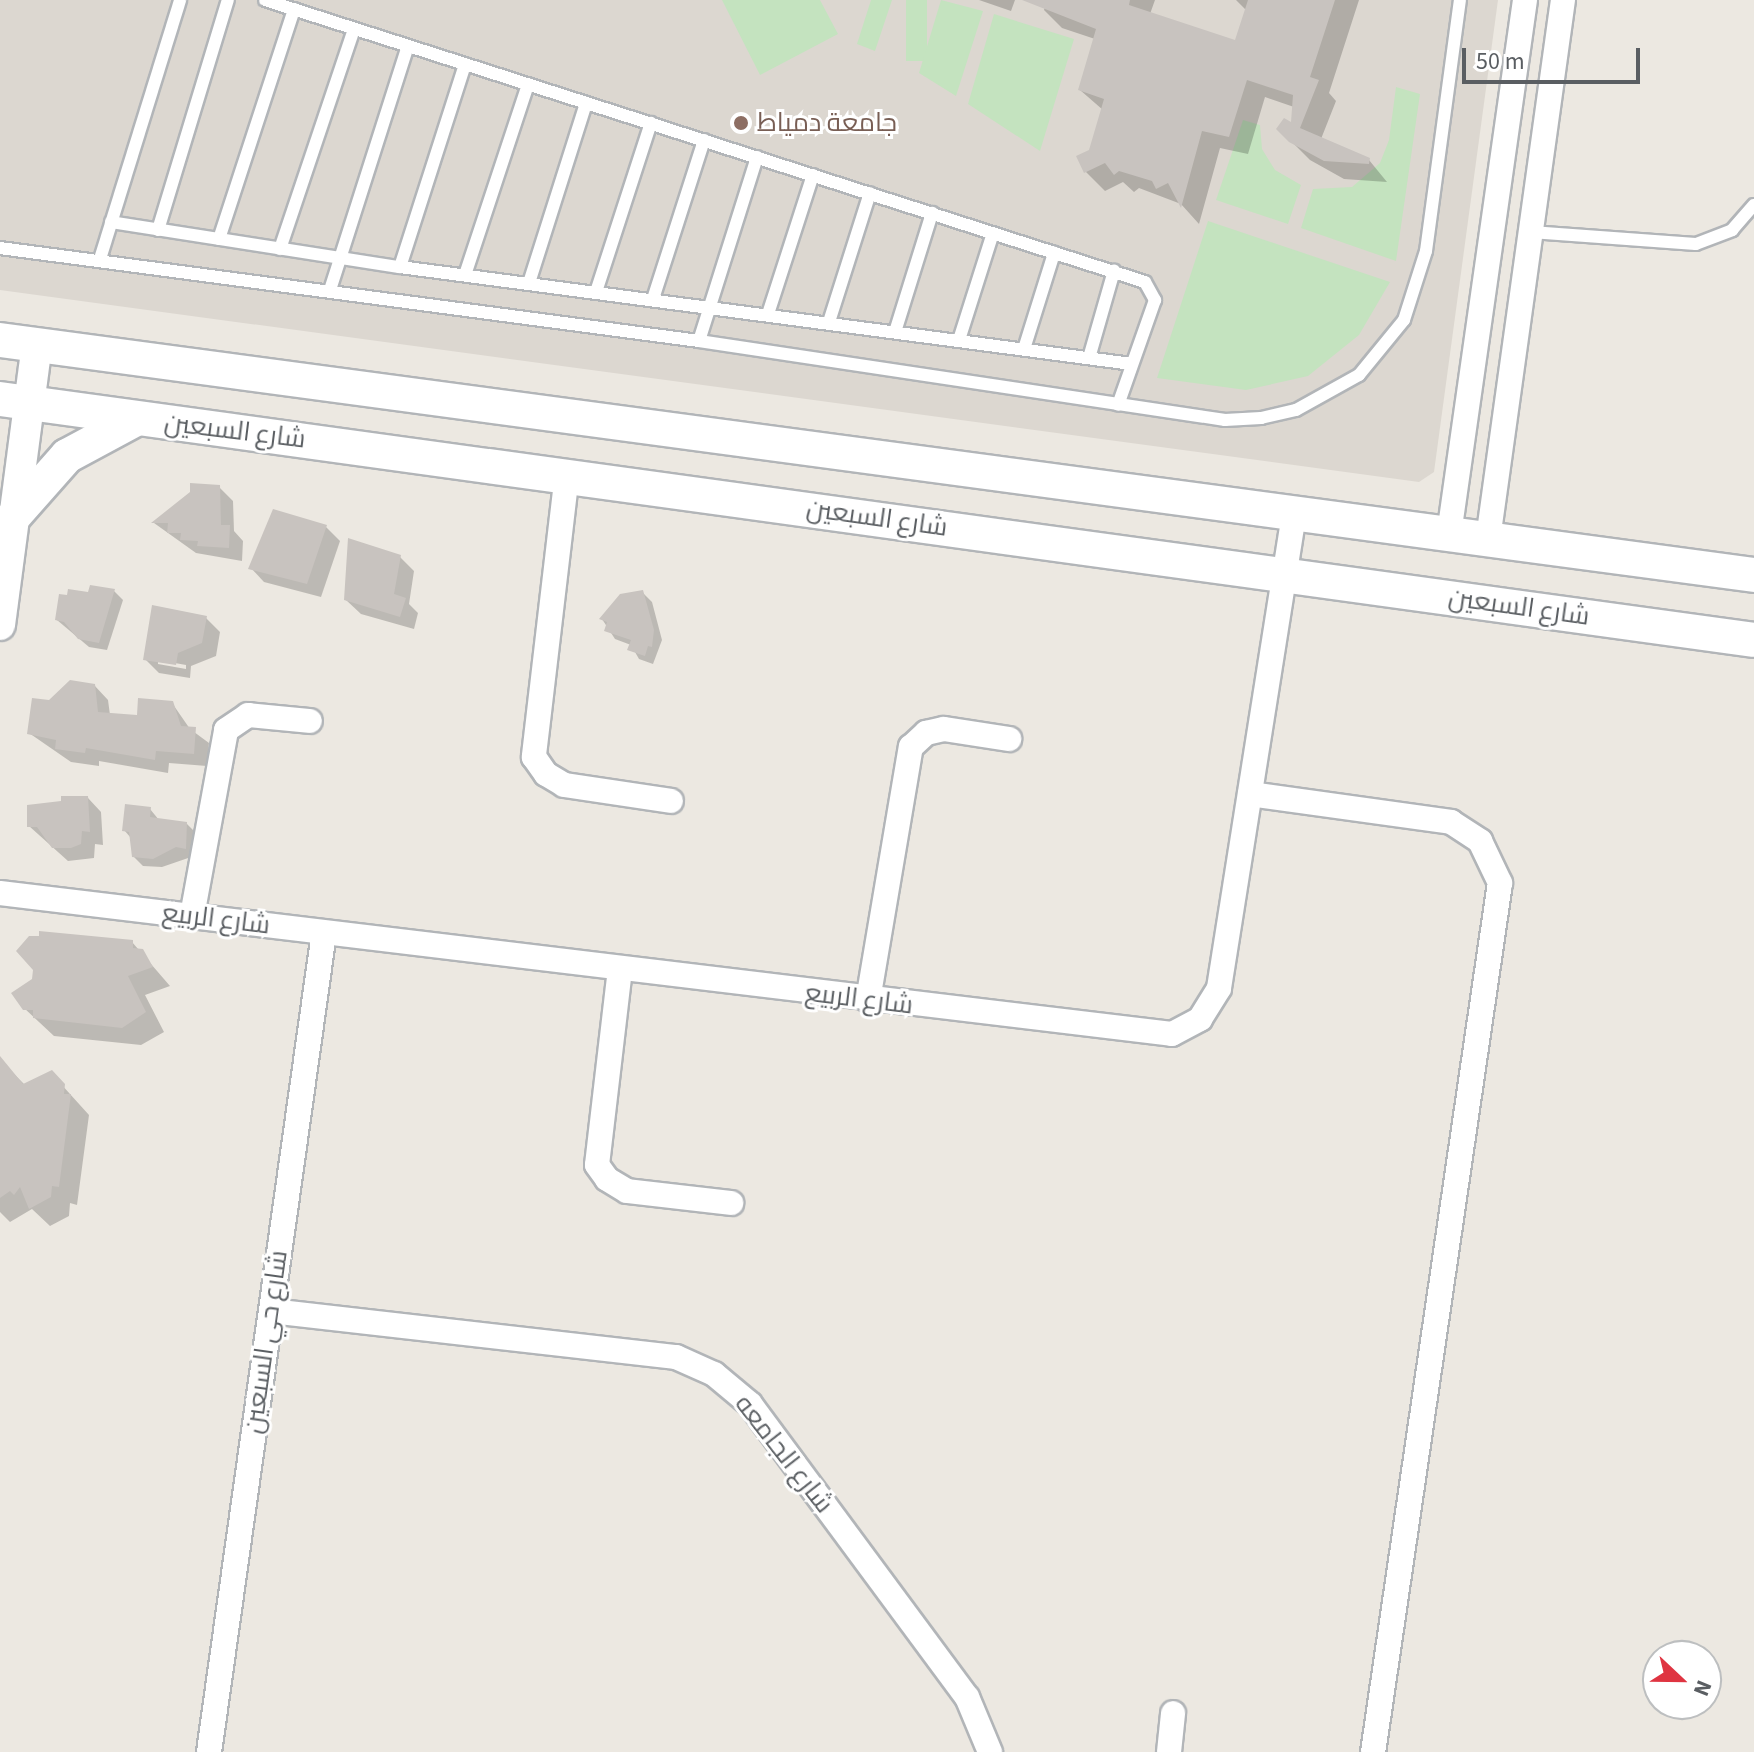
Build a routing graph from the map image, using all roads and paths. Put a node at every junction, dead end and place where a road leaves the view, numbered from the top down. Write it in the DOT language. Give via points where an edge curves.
graph roads {
  1 [pos="180,0"];
  2 [pos="228,0"];
  3 [pos="265,0"];
  4 [pos="1460,0"];
  5 [pos="1525,0"];
  6 [pos="1563,0"];
  7 [pos="294,9"];
  8 [pos="354,29"];
  9 [pos="408,46"];
  10 [pos="465,64"];
  11 [pos="528,84"];
  12 [pos="586,103"];
  13 [pos="651,123"];
  14 [pos="704,140"];
  15 [pos="757,157"];
  16 [pos="813,175"];
  17 [pos="870,193"];
  18 [pos="1754,205"];
  19 [pos="932,213"];
  20 [pos="111,222"];
  21 [pos="158,230"];
  22 [pos="1531,232"];
  23 [pos="993,233"];
  24 [pos="219,239"];
  25 [pos="0,248"];
  26 [pos="280,249"];
  27 [pos="1054,253"];
  28 [pos="340,258"];
  29 [pos="100,259"];
  30 [pos="400,267"];
  31 [pos="1114,271"];
  32 [pos="465,275"];
  33 [pos="529,283"];
  34 [pos="330,290"];
  35 [pos="596,292"];
  36 [pos="653,299"];
  37 [pos="710,307"];
  38 [pos="768,314"];
  39 [pos="829,322"];
  40 [pos="895,332"];
  41 [pos="0,340"];
  42 [pos="959,340"];
  43 [pos="699,341"];
  44 [pos="37,345"];
  45 [pos="1024,349"];
  46 [pos="1089,358"];
  47 [pos="1132,364"];
  48 [pos="15,402"];
  49 [pos="1118,405"];
  50 [pos="137,419"];
  51 [pos="567,474"];
  52 [pos="1294,513"];
  53 [pos="14,516"];
  54 [pos="1449,534"];
  55 [pos="1488,539"];
  56 [pos="1285,574"];
  57 [pos="1754,575"];
  58 [pos="0,625"];
  59 [pos="1754,640"];
  60 [pos="310,721"];
  61 [pos="1009,739"];
  62 [pos="1250,794"];
  63 [pos="671,801"];
  64 [pos="0,893"];
  65 [pos="192,916"];
  66 [pos="324,933"];
  67 [pos="620,969"];
  68 [pos="868,1000"];
  69 [pos="731,1203"];
  70 [pos="271,1311"];
  71 [pos="1173,1713"];
  72 [pos="209,1752"];
  73 [pos="990,1752"];
  74 [pos="1169,1752"];
  75 [pos="1373,1752"];
  1 -- 20 [label="lane"];
  2 -- 21 [label="lane"];
  3 -- 7 [label="lane"];
  4 -- 49 [label="lane" via="1420,280 1384,350 1329,396 1261,418 1225,420"];
  5 -- 54 [label="street"];
  6 -- 22 [label="street"];
  7 -- 8 [label="lane"];
  7 -- 24 [label="lane"];
  8 -- 9 [label="lane"];
  8 -- 26 [label="lane"];
  9 -- 10 [label="lane"];
  9 -- 28 [label="lane"];
  10 -- 11 [label="lane"];
  10 -- 30 [label="lane"];
  11 -- 12 [label="lane"];
  11 -- 32 [label="lane"];
  12 -- 13 [label="lane"];
  12 -- 33 [label="lane"];
  13 -- 14 [label="lane"];
  13 -- 35 [label="lane"];
  14 -- 15 [label="lane"];
  14 -- 36 [label="lane"];
  15 -- 16 [label="lane"];
  15 -- 37 [label="lane"];
  16 -- 17 [label="lane"];
  16 -- 38 [label="lane"];
  17 -- 19 [label="lane"];
  17 -- 39 [label="lane"];
  18 -- 22 [label="lane" via="1732,230 1696,244"];
  19 -- 23 [label="lane"];
  19 -- 40 [label="lane"];
  20 -- 21 [label="lane"];
  20 -- 29 [label="lane"];
  21 -- 24 [label="lane"];
  22 -- 55 [label="street"];
  23 -- 27 [label="lane"];
  23 -- 42 [label="lane"];
  24 -- 26 [label="lane"];
  25 -- 29 [label="lane"];
  26 -- 28 [label="lane"];
  27 -- 31 [label="lane"];
  27 -- 45 [label="lane"];
  28 -- 30 [label="lane"];
  28 -- 34 [label="lane"];
  29 -- 34 [label="lane"];
  30 -- 32 [label="lane"];
  31 -- 46 [label="lane"];
  31 -- 47 [label="lane" via="1145,282 1156,295"];
  32 -- 33 [label="lane"];
  33 -- 35 [label="lane"];
  34 -- 43 [label="lane"];
  35 -- 36 [label="lane"];
  36 -- 37 [label="lane"];
  37 -- 38 [label="lane"];
  37 -- 43 [label="lane"];
  38 -- 39 [label="lane"];
  39 -- 40 [label="lane"];
  40 -- 42 [label="lane"];
  41 -- 44 [label="main road"];
  42 -- 45 [label="lane"];
  43 -- 49 [label="lane"];
  44 -- 48 [label="street"];
  44 -- 52 [label="main road"];
  45 -- 46 [label="lane"];
  46 -- 47 [label="lane"];
  47 -- 49 [label="lane"];
  48 -- 50 [label="main road, شارع السبعين"];
  48 -- 53 [label="street"];
  50 -- 51 [label="main road, شارع السبعين"];
  50 -- 53 [label="main road" via="67,456"];
  51 -- 56 [label="main road, شارع السبعين"];
  51 -- 63 [label="street" via="534,757 546,774 564,785"];
  52 -- 54 [label="main road"];
  52 -- 56 [label="street, شارع الربيع"];
  53 -- 58 [label="street"];
  54 -- 55 [label="main road"];
  55 -- 57 [label="main road"];
  56 -- 59 [label="main road, شارع السبعين"];
  56 -- 62 [label="street, شارع الربيع"];
  60 -- 65 [label="street" via="248,715 226,730"];
  61 -- 68 [label="street" via="944,729 926,733 911,747"];
  62 -- 68 [label="street, شارع الربيع" via="1219,988 1209,1010 1191,1026 1158,1036"];
  62 -- 75 [label="street" via="1451,822 1480,841 1500,883"];
  64 -- 65 [label="street, شارع الربيع"];
  65 -- 66 [label="street, شارع الربيع"];
  66 -- 67 [label="street, شارع الربيع"];
  66 -- 70 [label="street, شارع حي السبعين"];
  67 -- 68 [label="street, شارع الربيع"];
  67 -- 69 [label="street" via="597,1165 607,1179 627,1191"];
  70 -- 72 [label="street, شارع حي السبعين"];
  70 -- 73 [label="street, شارع الجامعه" via="676,1357 714,1374 750,1404 967,1697"];
  71 -- 74 [label="street"];
}
